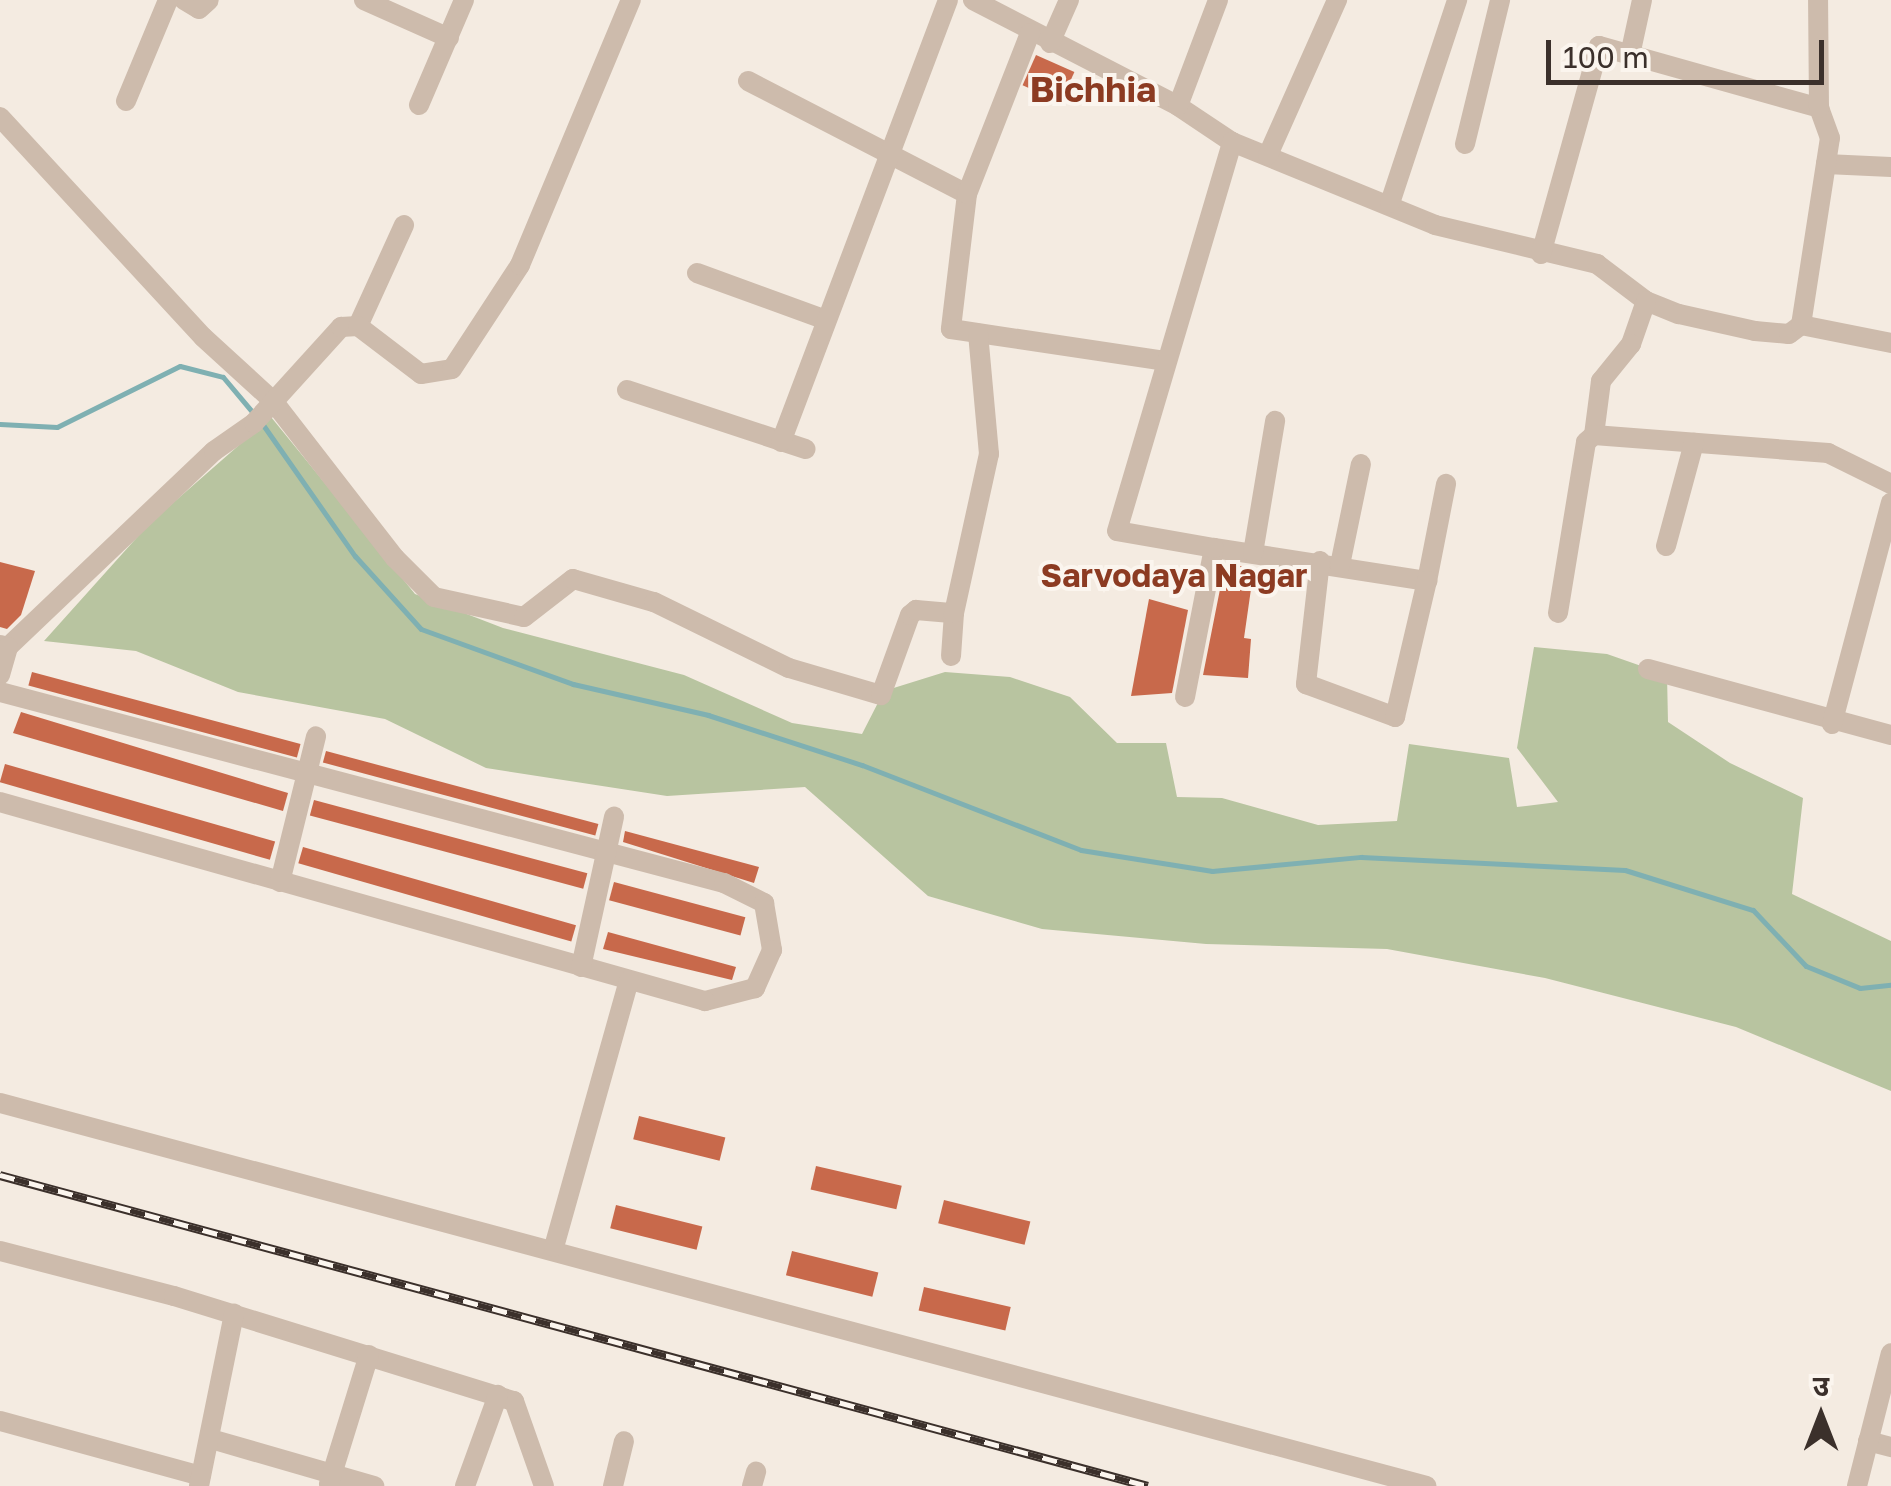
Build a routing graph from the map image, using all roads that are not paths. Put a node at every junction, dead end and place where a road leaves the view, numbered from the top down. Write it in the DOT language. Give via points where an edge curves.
graph roads {
  1 [pos="168,0"];
  2 [pos="184,0"];
  3 [pos="209,0"];
  4 [pos="364,0"];
  5 [pos="464,0"];
  6 [pos="631,0"];
  7 [pos="948,0"];
  8 [pos="973,0"];
  9 [pos="1069,0"];
  10 [pos="1218,0"];
  11 [pos="1337,0"];
  12 [pos="1457,0"];
  13 [pos="1500,0"];
  14 [pos="1642,0"];
  15 [pos="1818,0"];
  16 [pos="1030,33"];
  17 [pos="449,38"];
  18 [pos="1050,42"];
  19 [pos="1630,55"];
  20 [pos="748,82"];
  21 [pos="126,100"];
  22 [pos="418,105"];
  23 [pos="1178,106"];
  24 [pos="1819,108"];
  25 [pos="0,117"];
  26 [pos="1232,142"];
  27 [pos="1465,144"];
  28 [pos="888,154"];
  29 [pos="1268,156"];
  30 [pos="1826,164"];
  31 [pos="1891,167"];
  32 [pos="966,194"];
  33 [pos="1390,203"];
  34 [pos="404,224"];
  35 [pos="1540,254"];
  36 [pos="697,273"];
  37 [pos="1646,302"];
  38 [pos="826,320"];
  39 [pos="1801,325"];
  40 [pos="358,326"];
  41 [pos="978,334"];
  42 [pos="1891,343"];
  43 [pos="1165,361"];
  44 [pos="628,390"];
  45 [pos="271,403"];
  46 [pos="1275,421"];
  47 [pos="1594,435"];
  48 [pos="780,442"];
  49 [pos="1694,443"];
  50 [pos="805,449"];
  51 [pos="1361,464"];
  52 [pos="1446,484"];
  53 [pos="1891,484"];
  54 [pos="1891,503"];
  55 [pos="1666,546"];
  56 [pos="1214,548"];
  57 [pos="1253,553"];
  58 [pos="1330,563"];
  59 [pos="1426,582"];
  60 [pos="954,612"];
  61 [pos="1558,612"];
  62 [pos="4,646"];
  63 [pos="951,656"];
  64 [pos="1648,670"];
  65 [pos="0,675"];
  66 [pos="0,692"];
  67 [pos="1184,697"];
  68 [pos="1832,724"];
  69 [pos="1891,735"];
  70 [pos="316,736"];
  71 [pos="307,773"];
  72 [pos="0,802"];
  73 [pos="614,817"];
  74 [pos="606,852"];
  75 [pos="280,882"];
  76 [pos="581,967"];
  77 [pos="629,980"];
  78 [pos="0,1103"];
  79 [pos="554,1248"];
  80 [pos="0,1251"];
  81 [pos="234,1314"];
  82 [pos="1891,1353"];
  83 [pos="369,1355"];
  84 [pos="498,1395"];
  85 [pos="0,1420"];
  86 [pos="212,1439"];
  87 [pos="624,1440"];
  88 [pos="1868,1441"];
  89 [pos="1891,1447"];
  90 [pos="330,1480"];
  91 [pos="200,1481"];
  92 [pos="374,1486"];
  93 [pos="465,1486"];
  94 [pos="544,1486"];
  95 [pos="613,1486"];
  96 [pos="1426,1486"];
  97 [pos="1856,1486"];
  1 -- 21 [label="street"];
  2 -- 3 [label="street" via="199,9"];
  4 -- 17 [label="street"];
  5 -- 17 [label="street"];
  6 -- 40 [label="street" via="520,265 452,369 421,374"];
  7 -- 28 [label="street"];
  8 -- 16 [label="street"];
  9 -- 18 [label="street"];
  10 -- 23 [label="street"];
  11 -- 29 [label="street"];
  12 -- 33 [label="street"];
  13 -- 27 [label="street"];
  14 -- 19 [label="street"];
  15 -- 24 [label="street"];
  16 -- 18 [label="street"];
  16 -- 32 [label="street"];
  17 -- 22 [label="street"];
  18 -- 23 [label="street"];
  19 -- 24 [label="street"];
  19 -- 35 [label="street" via="1599,46"];
  20 -- 28 [label="street"];
  23 -- 26 [label="street"];
  24 -- 30 [label="street" via="1828,121"];
  25 -- 45 [label="street"];
  26 -- 29 [label="street"];
  26 -- 43 [label="street"];
  28 -- 32 [label="street"];
  28 -- 38 [label="street"];
  29 -- 33 [label="street"];
  30 -- 31 [label="street"];
  30 -- 39 [label="street"];
  32 -- 41 [label="street" via="950,326"];
  33 -- 35 [label="street" via="1435,225"];
  34 -- 40 [label="street"];
  35 -- 37 [label="street" via="1598,264"];
  36 -- 38 [label="street"];
  37 -- 39 [label="street" via="1756,331 1789,334"];
  37 -- 47 [label="street" via="1632,344 1601,381"];
  38 -- 48 [label="street"];
  39 -- 42 [label="street"];
  40 -- 45 [label="street" via="341,327"];
  41 -- 43 [label="street"];
  41 -- 60 [label="street" via="989,454"];
  43 -- 56 [label="street" via="1118,534"];
  44 -- 48 [label="street"];
  45 -- 60 [label="street" via="434,597 524,617 573,579 654,602 789,668 881,695 910,616 916,610"];
  45 -- 62 [label="street"];
  46 -- 57 [label="street"];
  47 -- 49 [label="street"];
  47 -- 61 [label="street" via="1586,442"];
  48 -- 50 [label="street"];
  49 -- 53 [label="street" via="1828,453"];
  49 -- 55 [label="street"];
  51 -- 58 [label="street"];
  52 -- 59 [label="street"];
  54 -- 68 [label="street"];
  56 -- 57 [label="street"];
  56 -- 67 [label="street"];
  57 -- 58 [label="street"];
  58 -- 59 [label="street"];
  58 -- 59 [label="street" via="1306,684 1395,716"];
  60 -- 63 [label="street"];
  62 -- 65 [label="street"];
  64 -- 68 [label="street"];
  66 -- 71 [label="street"];
  68 -- 69 [label="street"];
  70 -- 71 [label="street"];
  71 -- 74 [label="street"];
  71 -- 75 [label="street"];
  72 -- 75 [label="street"];
  73 -- 74 [label="street"];
  74 -- 76 [label="street"];
  74 -- 77 [label="street" via="724,884 764,902 772,950 755,988 705,1001"];
  75 -- 76 [label="street"];
  76 -- 77 [label="street"];
  77 -- 79 [label="street"];
  78 -- 79 [label="street"];
  79 -- 96 [label="street"];
  80 -- 81 [label="street"];
  81 -- 83 [label="street"];
  81 -- 86 [label="street"];
  82 -- 88 [label="street"];
  83 -- 84 [label="street"];
  83 -- 90 [label="street"];
  84 -- 93 [label="street"];
  84 -- 94 [label="street" via="522,1412"];
  85 -- 91 [label="street"];
  86 -- 90 [label="street"];
  86 -- 91 [label="street"];
  87 -- 95 [label="street"];
  88 -- 89 [label="street"];
  88 -- 97 [label="street"];
  90 -- 92 [label="street"];
}
